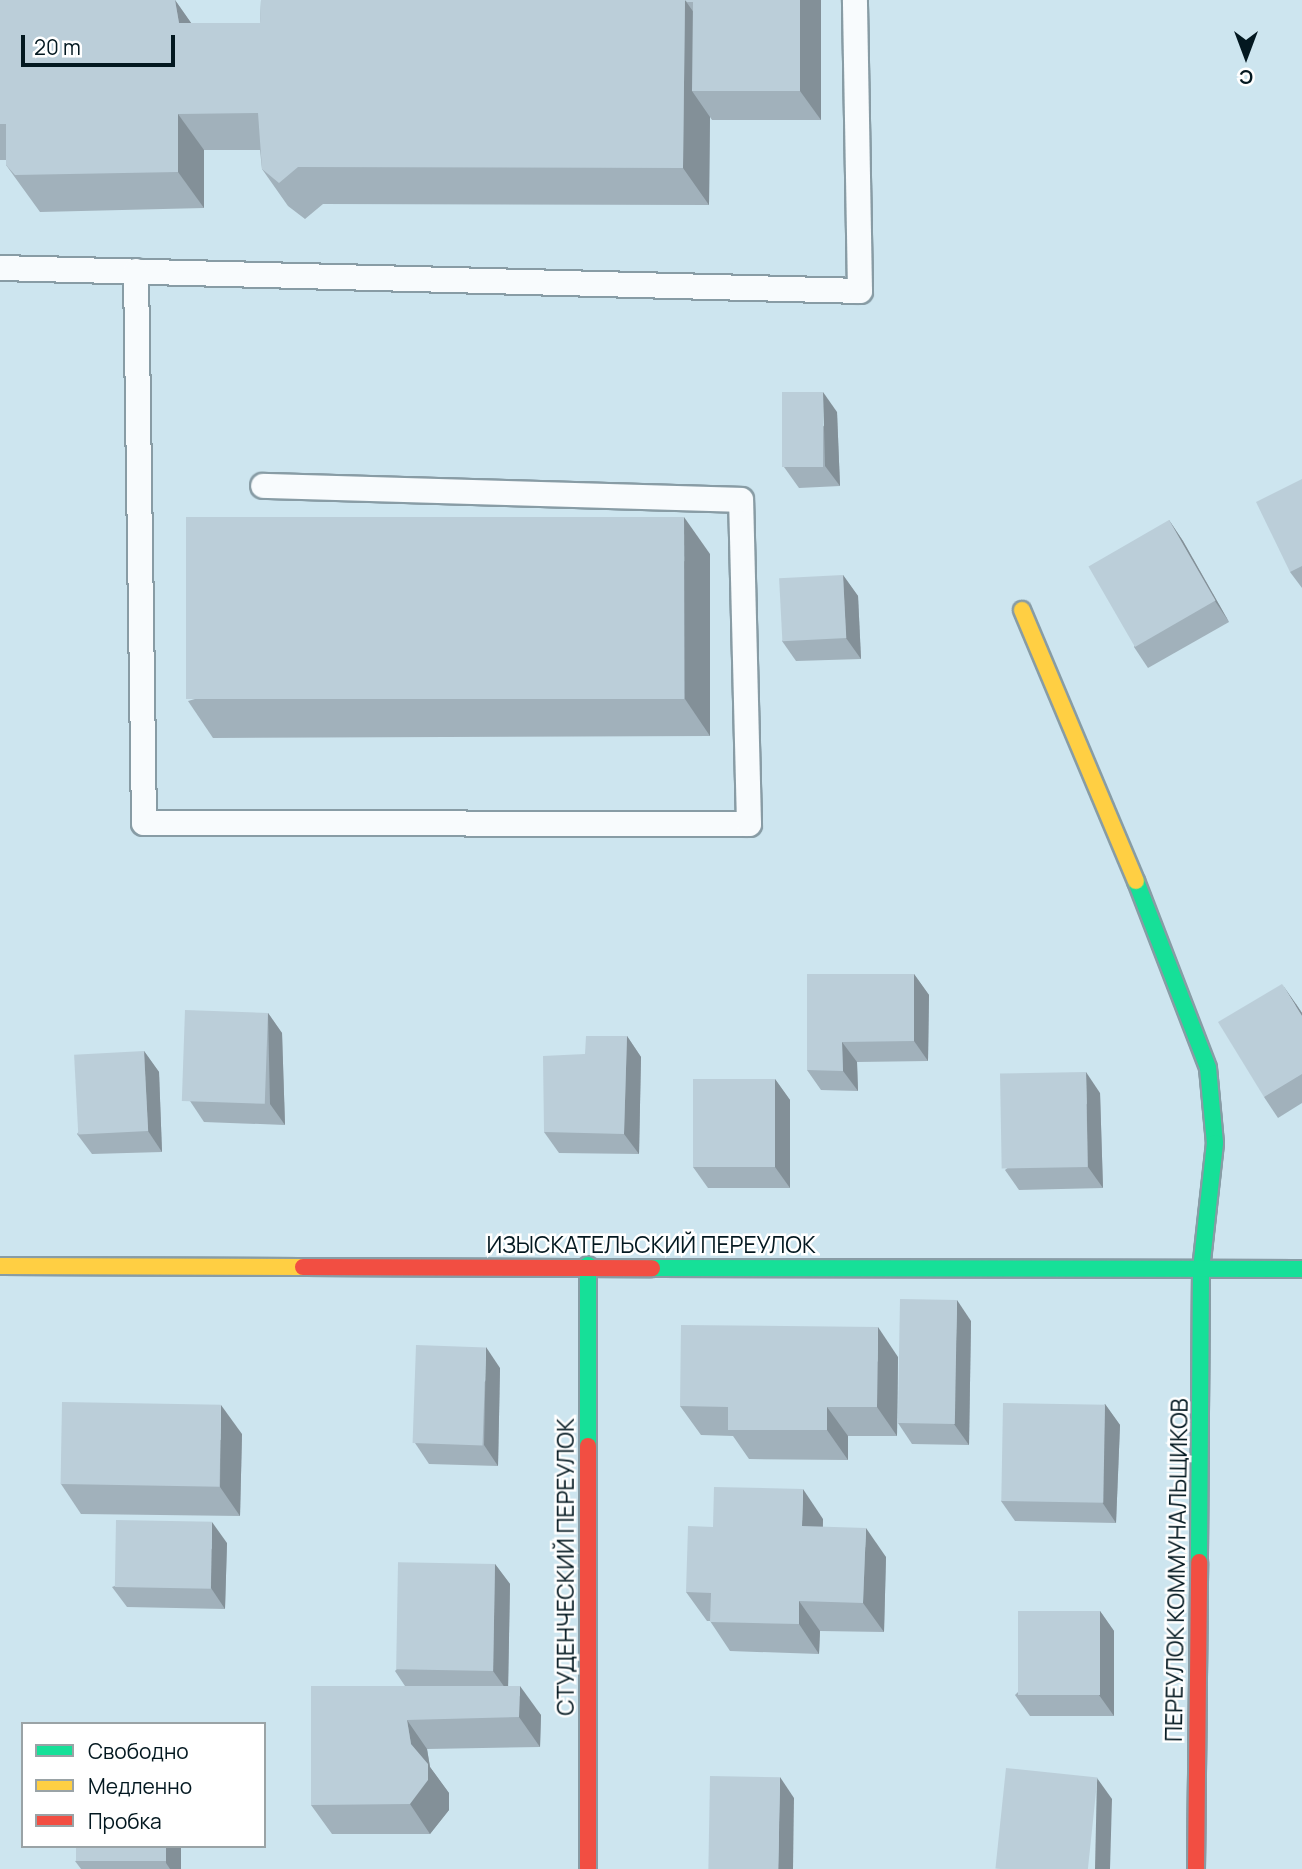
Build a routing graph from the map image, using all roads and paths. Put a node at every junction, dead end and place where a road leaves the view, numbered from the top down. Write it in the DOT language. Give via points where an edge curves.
graph roads {
  1 [pos="855,0"];
  2 [pos="0,268"];
  3 [pos="136,271"];
  4 [pos="263,486"];
  5 [pos="1022,610"];
  6 [pos="588,1265"];
  7 [pos="0,1266"];
  8 [pos="1302,1269"];
  9 [pos="1201,1270"];
  10 [pos="588,1869"];
  11 [pos="1196,1869"];
  1 -- 3 [label="lane" via="860,291"];
  2 -- 3 [label="lane"];
  3 -- 4 [label="lane" via="144,823 749,824 741,500"];
  5 -- 9 [label="street, ПЕРЕУЛОК КОММУНАЛЬЩИКОВ" via="1178,980 1208,1068 1215,1143"];
  6 -- 7 [label="street, ИЗЫСКАТЕЛЬСКИЙ ПЕРЕУЛОК"];
  6 -- 9 [label="street, ИЗЫСКАТЕЛЬСКИЙ ПЕРЕУЛОК"];
  6 -- 10 [label="street, СТУДЕНЧЕСКИЙ ПЕРЕУЛОК"];
  8 -- 9 [label="street, ИЗЫСКАТЕЛЬСКИЙ ПЕРЕУЛОК"];
  9 -- 11 [label="street, ПЕРЕУЛОК КОММУНАЛЬЩИКОВ"];
}
